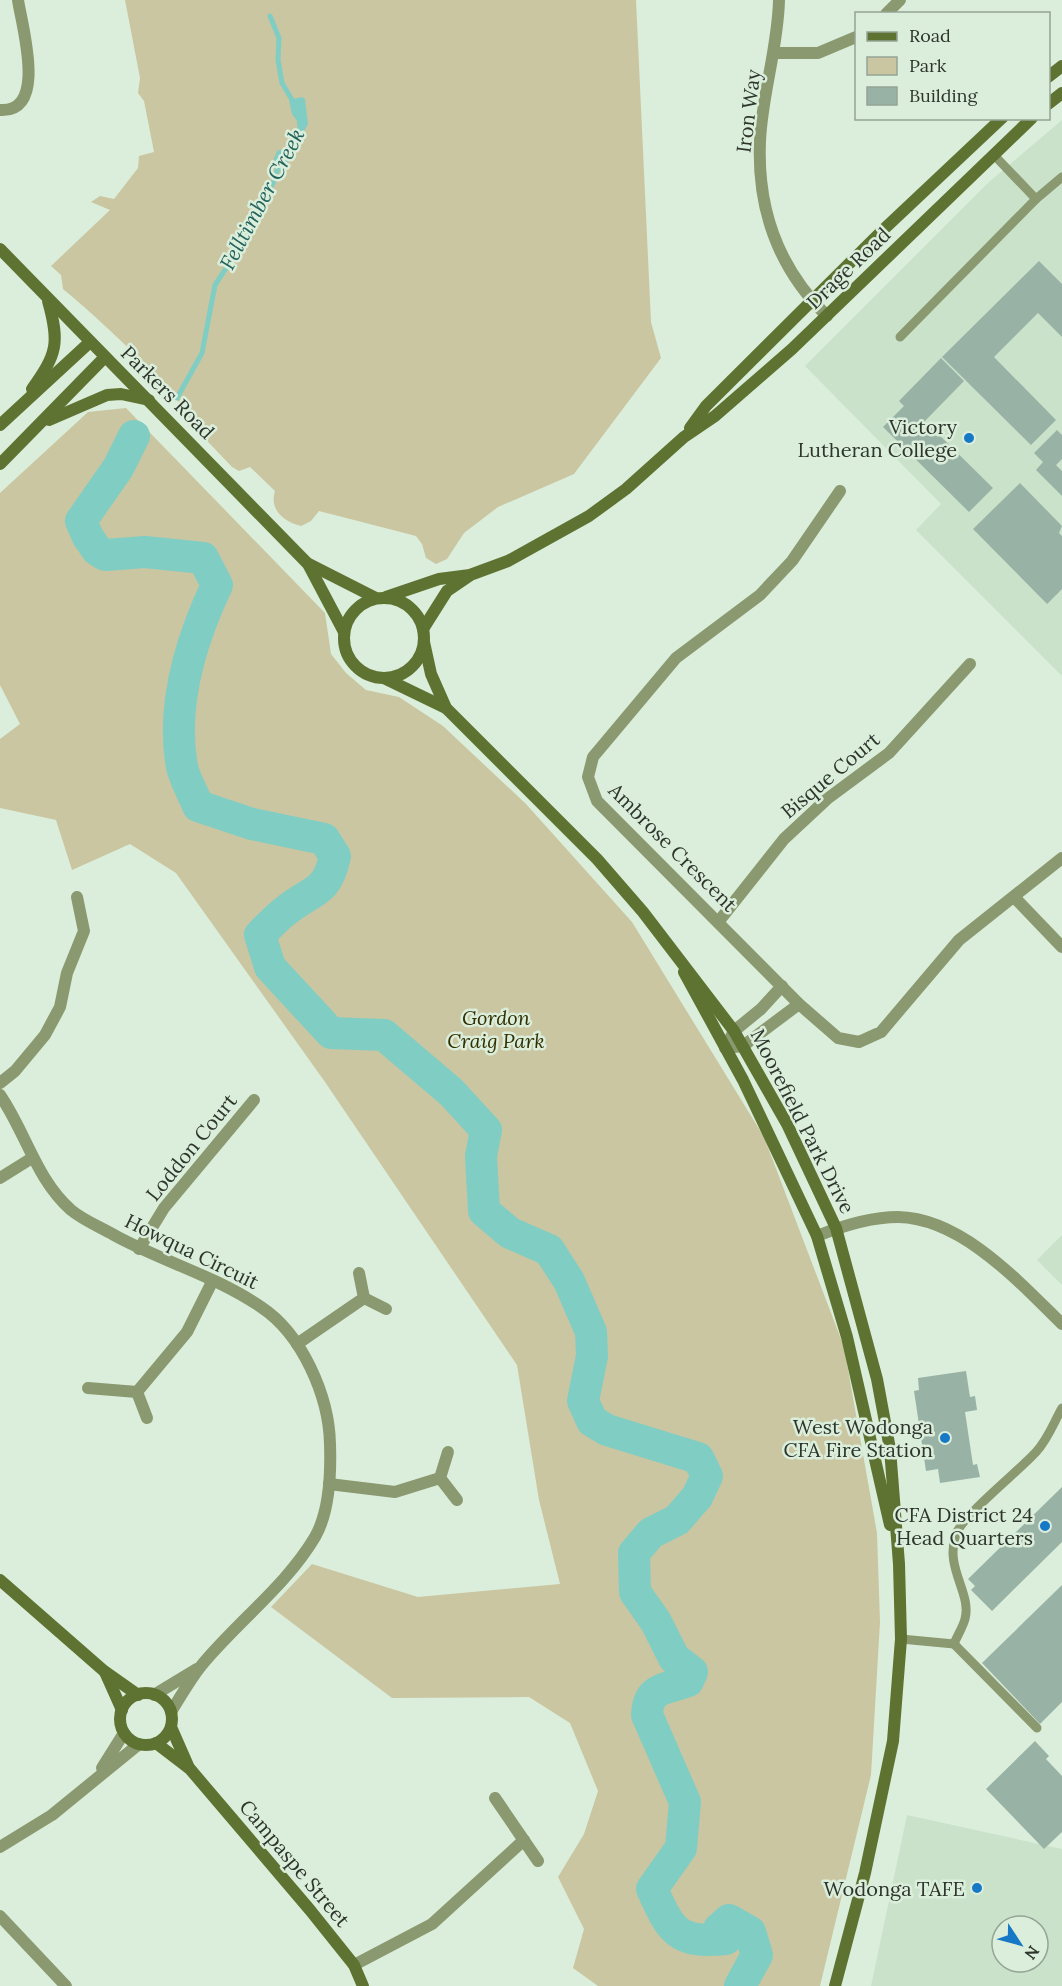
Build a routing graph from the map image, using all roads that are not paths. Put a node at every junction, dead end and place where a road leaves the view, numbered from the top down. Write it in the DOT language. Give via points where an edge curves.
graph roads {
  1 [pos="18,0"];
  2 [pos="779,0"];
  3 [pos="900,0"];
  4 [pos="888,12"];
  5 [pos="855,37"];
  6 [pos="775,53"];
  7 [pos="1062,66"];
  8 [pos="1050,75"];
  9 [pos="1062,93"];
  10 [pos="1050,102"];
  11 [pos="0,110"];
  12 [pos="1030,120"];
  13 [pos="998,122"];
  14 [pos="993,154"];
  15 [pos="1062,177"];
  16 [pos="1036,199"];
  17 [pos="0,249"];
  18 [pos="47,298"];
  19 [pos="812,301"];
  20 [pos="827,316"];
  21 [pos="900,338"];
  22 [pos="90,342"];
  23 [pos="105,357"];
  24 [pos="149,400"];
  25 [pos="21,405"];
  26 [pos="40,424"];
  27 [pos="0,425"];
  28 [pos="684,436"];
  29 [pos="0,464"];
  30 [pos="840,491"];
  31 [pos="308,564"];
  32 [pos="470,575"];
  33 [pos="381,598"];
  34 [pos="423,629"];
  35 [pos="344,632"];
  36 [pos="424,642"];
  37 [pos="970,664"];
  38 [pos="384,678"];
  39 [pos="446,708"];
  40 [pos="1062,858"];
  41 [pos="77,897"];
  42 [pos="1014,897"];
  43 [pos="719,921"];
  44 [pos="1062,948"];
  45 [pos="679,958"];
  46 [pos="782,986"];
  47 [pos="799,1004"];
  48 [pos="735,1031"];
  49 [pos="743,1046"];
  50 [pos="725,1048"];
  51 [pos="0,1083"];
  52 [pos="0,1095"];
  53 [pos="254,1100"];
  54 [pos="32,1158"];
  55 [pos="0,1178"];
  56 [pos="836,1228"];
  57 [pos="817,1236"];
  58 [pos="139,1249"];
  59 [pos="359,1273"];
  60 [pos="212,1282"];
  61 [pos="364,1298"];
  62 [pos="386,1309"];
  63 [pos="1062,1324"];
  64 [pos="297,1344"];
  65 [pos="88,1388"];
  66 [pos="137,1392"];
  67 [pos="1062,1408"];
  68 [pos="147,1418"];
  69 [pos="448,1452"];
  70 [pos="440,1478"];
  71 [pos="328,1484"];
  72 [pos="457,1500"];
  73 [pos="900,1564"];
  74 [pos="0,1580"];
  75 [pos="901,1639"];
  76 [pos="954,1644"];
  77 [pos="200,1667"];
  78 [pos="104,1671"];
  79 [pos="138,1695"];
  80 [pos="154,1695"];
  81 [pos="122,1710"];
  82 [pos="171,1712"];
  83 [pos="171,1726"];
  84 [pos="1037,1728"];
  85 [pos="124,1733"];
  86 [pos="156,1743"];
  87 [pos="139,1744"];
  88 [pos="190,1769"];
  89 [pos="97,1776"];
  90 [pos="495,1798"];
  91 [pos="524,1840"];
  92 [pos="0,1847"];
  93 [pos="538,1861"];
  94 [pos="0,1916"];
  95 [pos="354,1965"];
  96 [pos="66,1986"];
  97 [pos="363,1986"];
  98 [pos="835,1986"];
  1 -- 11 [label="street" via="30,82 23,100 12,109"];
  2 -- 6 [label="street, Iron Way"];
  3 -- 4 [label="street"];
  5 -- 6 [label="street" via="818,53"];
  6 -- 19 [label="street, Iron Way" via="760,141 767,215 778,250"];
  7 -- 8 [label="main road"];
  9 -- 10 [label="main road"];
  12 -- 14 [label="main road, Drage Road"];
  13 -- 14 [label="main road"];
  13 -- 19 [label="main road, Drage Road"];
  14 -- 16 [label="lane"];
  14 -- 20 [label="main road, Drage Road"];
  15 -- 16 [label="lane"];
  16 -- 21 [label="lane"];
  17 -- 18 [label="main road, Parkers Road"];
  18 -- 22 [label="main road, Parkers Road"];
  18 -- 25 [label="main road" via="56,329 54,355"];
  19 -- 20 [label="street, Iron Way"];
  19 -- 28 [label="main road, Drage Road" via="706,406"];
  20 -- 28 [label="main road, Drage Road" via="715,416"];
  22 -- 23 [label="main road, Parkers Road"];
  22 -- 25 [label="main road"];
  23 -- 24 [label="main road, Parkers Road"];
  23 -- 26 [label="main road"];
  24 -- 26 [label="main road" via="107,395"];
  24 -- 31 [label="main road, Parkers Road"];
  25 -- 27 [label="main road"];
  26 -- 29 [label="main road"];
  28 -- 32 [label="main road, Drage Road" via="626,489 589,516 508,561"];
  30 -- 43 [label="street, Ambrose Crescent" via="792,561 760,595 676,658 593,757 589,769 590,787 597,801"];
  31 -- 33 [label="main road, Parkers Road"];
  31 -- 35 [label="main road, Parkers Road"];
  32 -- 33 [label="main road, Drage Road" via="440,579"];
  32 -- 34 [label="main road, Drage Road" via="447,591"];
  33 -- 34 [label="main road" via="405,604 420,619"];
  33 -- 35 [label="main road" via="355,610"];
  34 -- 36 [label="main road"];
  35 -- 38 [label="main road" via="344,644 354,664 362,672"];
  36 -- 38 [label="main road" via="411,668"];
  36 -- 39 [label="main road" via="431,674"];
  37 -- 43 [label="street, Bisque Court" via="889,753 827,799 792,831"];
  38 -- 39 [label="main road"];
  39 -- 45 [label="main road, Moorefield Park Drive" via="597,859"];
  40 -- 42 [label="street, Ambrose Crescent"];
  41 -- 51 [label="street" via="84,931 67,973 60,1007 45,1035"];
  42 -- 44 [label="street"];
  42 -- 47 [label="street, Ambrose Crescent" via="959,940 874,1037 859,1042 843,1041"];
  43 -- 46 [label="street, Ambrose Crescent"];
  45 -- 48 [label="main road, Moorefield Park Drive"];
  45 -- 50 [label="main road, Moorefield Park Drive" via="689,985"];
  46 -- 47 [label="street, Ambrose Crescent"];
  46 -- 48 [label="street"];
  47 -- 49 [label="street"];
  48 -- 49 [label="main road, Moorefield Park Drive"];
  48 -- 50 [label="street"];
  49 -- 50 [label="street"];
  49 -- 56 [label="main road, Moorefield Park Drive" via="787,1124"];
  50 -- 57 [label="main road, Moorefield Park Drive"];
  52 -- 54 [label="street, Howqua Circuit" via="12,1112"];
  53 -- 58 [label="street, Loddon Court" via="165,1208"];
  54 -- 55 [label="street"];
  54 -- 58 [label="street, Howqua Circuit" via="56,1195 73,1212"];
  56 -- 57 [label="street"];
  56 -- 63 [label="street" via="898,1217 951,1233 1009,1272"];
  56 -- 73 [label="main road, Moorefield Park Drive" via="877,1379 890,1449"];
  57 -- 73 [label="main road, Moorefield Park Drive" via="847,1337"];
  58 -- 60 [label="street, Howqua Circuit"];
  59 -- 61 [label="street"];
  60 -- 64 [label="street, Howqua Circuit" via="262,1307"];
  60 -- 66 [label="street" via="187,1332"];
  61 -- 62 [label="street"];
  61 -- 64 [label="street"];
  64 -- 71 [label="street, Howqua Circuit" via="315,1376 330,1423"];
  65 -- 66 [label="street"];
  66 -- 68 [label="street"];
  67 -- 76 [label="lane" via="1038,1450 957,1531 952,1551 966,1618"];
  69 -- 70 [label="street"];
  70 -- 71 [label="street" via="395,1492"];
  70 -- 72 [label="street"];
  71 -- 77 [label="street, Howqua Circuit" via="316,1536 291,1570"];
  73 -- 75 [label="main road, Moorefield Park Drive"];
  74 -- 78 [label="main road"];
  75 -- 76 [label="lane"];
  75 -- 98 [label="main road, Moorefield Park Drive" via="893,1741 866,1873"];
  76 -- 84 [label="lane"];
  77 -- 80 [label="street, Howqua Circuit"];
  77 -- 82 [label="street, Howqua Circuit"];
  78 -- 79 [label="main road"];
  78 -- 81 [label="main road"];
  79 -- 80 [label="main road"];
  79 -- 81 [label="main road"];
  80 -- 82 [label="main road"];
  81 -- 85 [label="main road"];
  82 -- 83 [label="main road"];
  83 -- 86 [label="main road"];
  83 -- 88 [label="main road, Campaspe Street"];
  85 -- 87 [label="main road"];
  85 -- 89 [label="street"];
  86 -- 87 [label="main road"];
  86 -- 88 [label="main road, Campaspe Street"];
  87 -- 89 [label="street"];
  88 -- 95 [label="main road, Campaspe Street"];
  89 -- 92 [label="street" via="52,1815"];
  90 -- 91 [label="street"];
  91 -- 93 [label="street"];
  91 -- 95 [label="street" via="432,1924"];
  94 -- 96 [label="street"];
  95 -- 97 [label="main road, Campaspe Street"];
}
